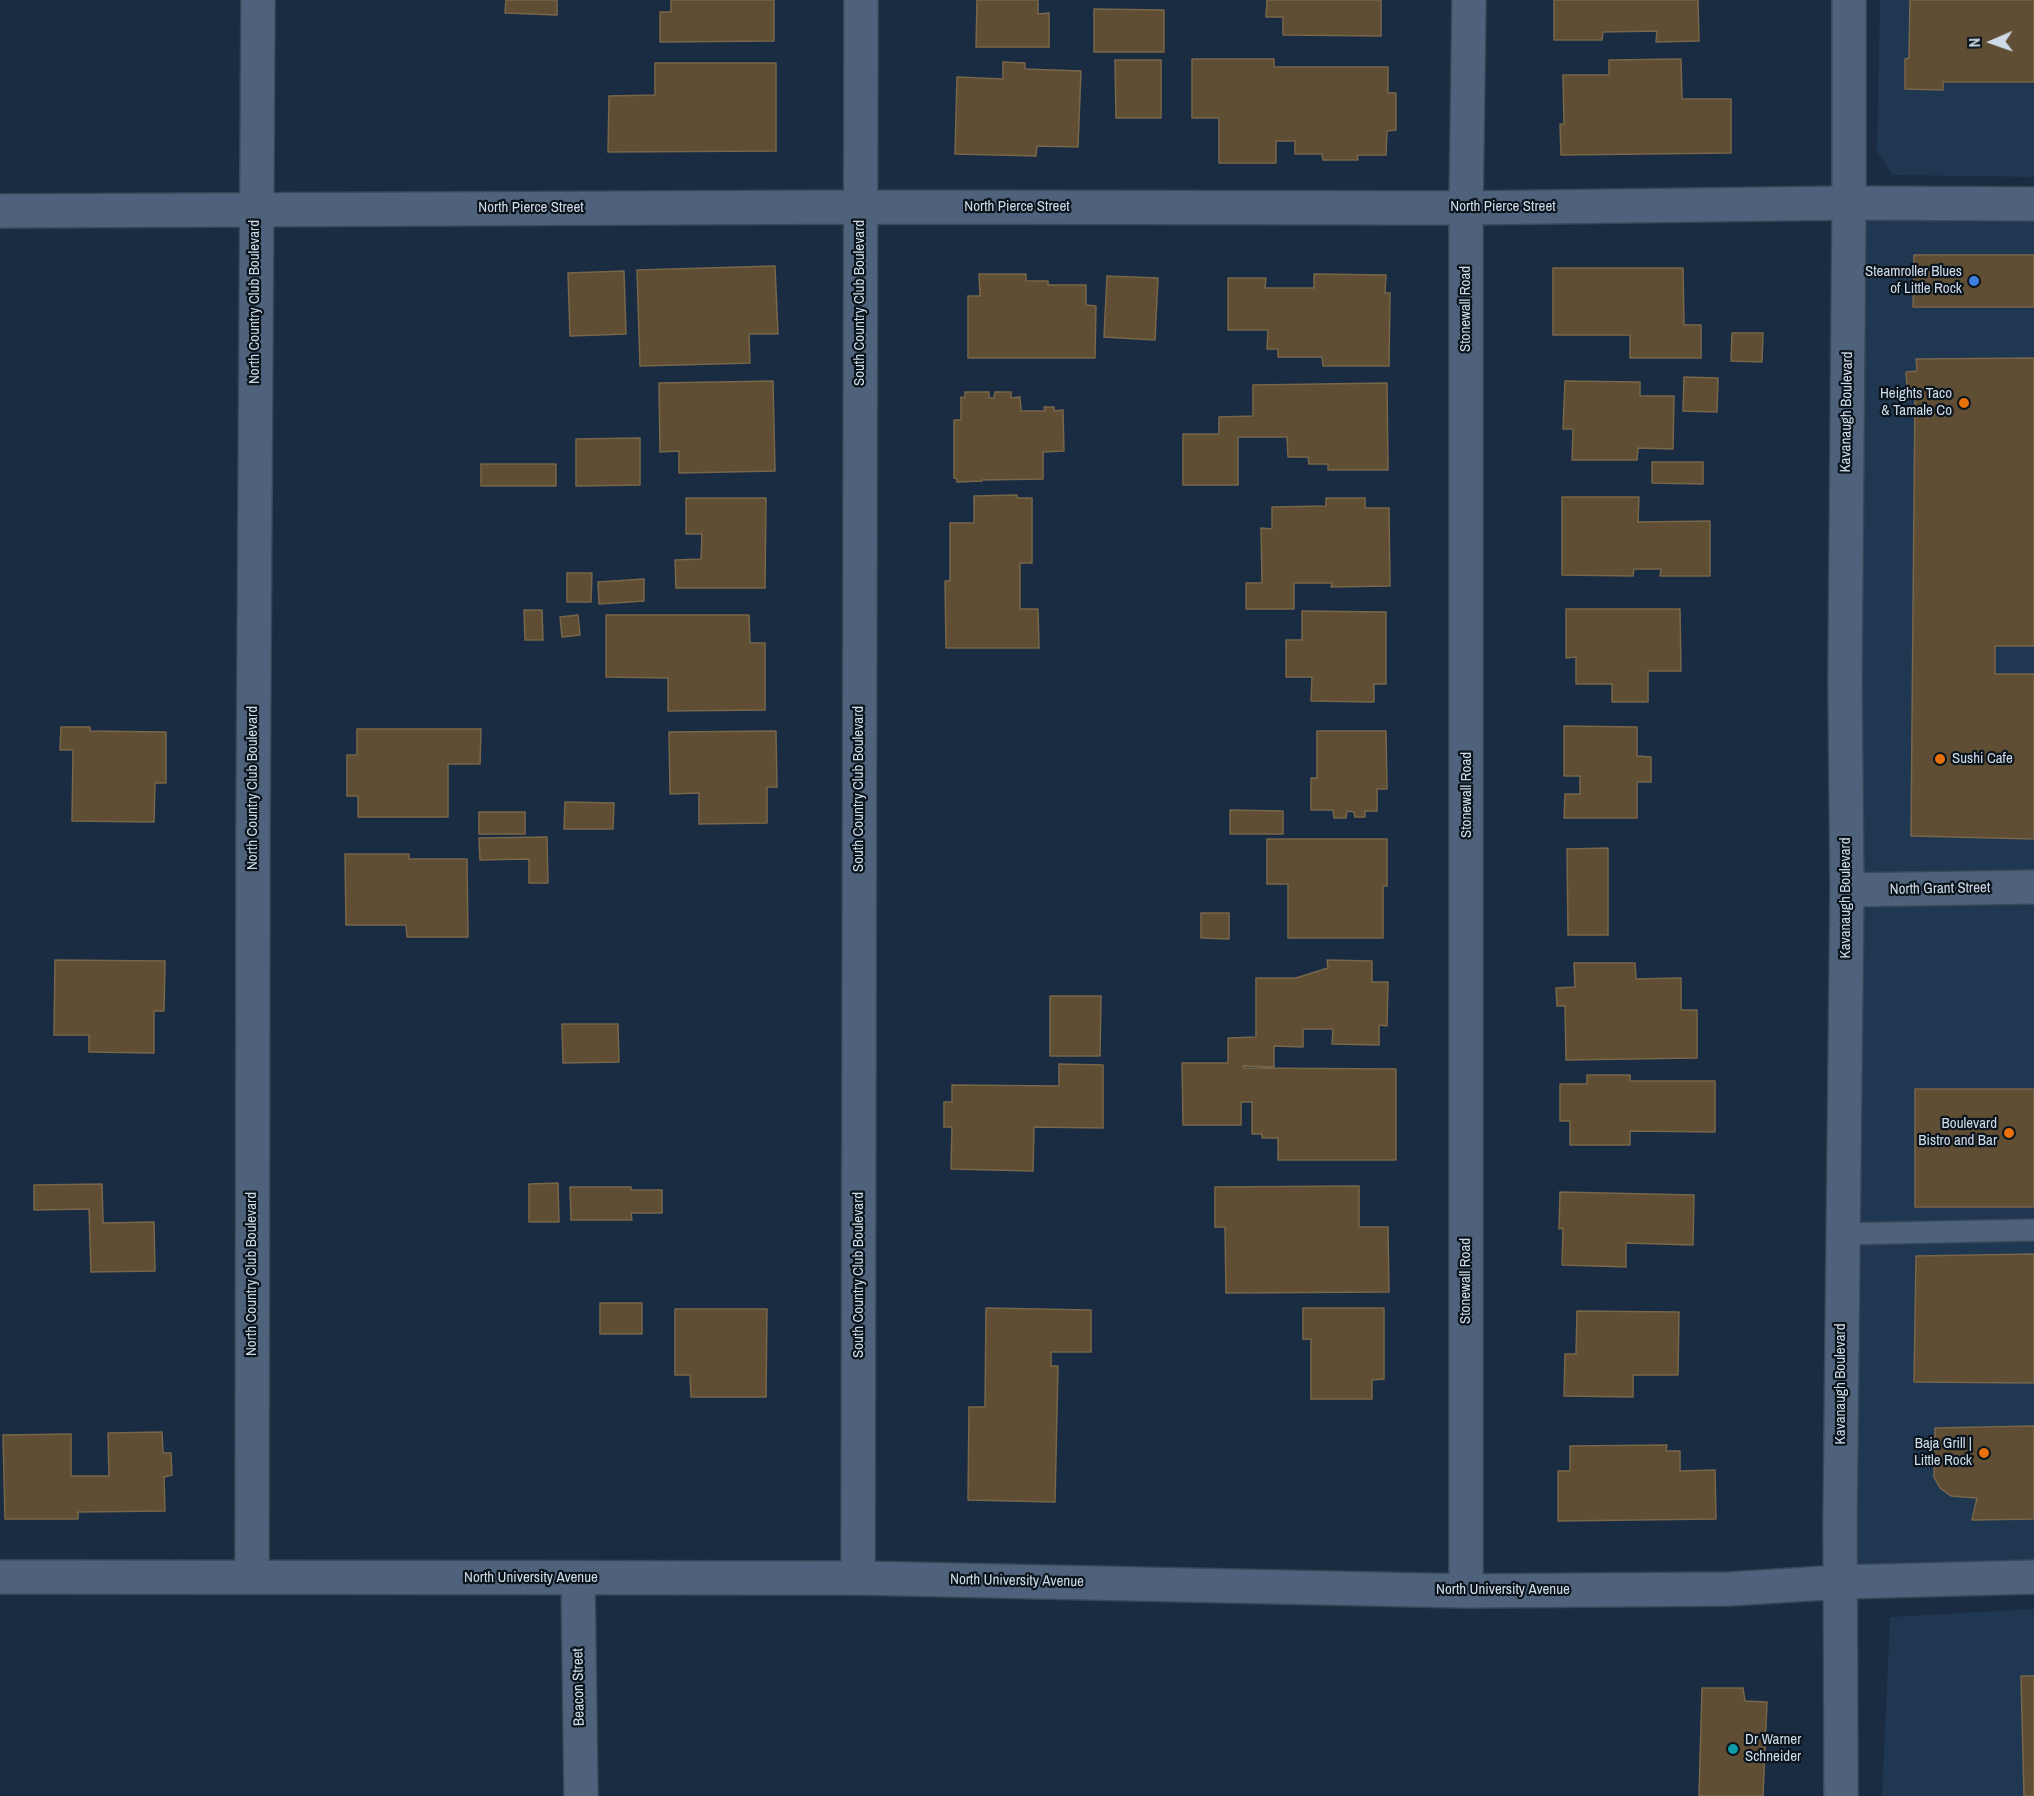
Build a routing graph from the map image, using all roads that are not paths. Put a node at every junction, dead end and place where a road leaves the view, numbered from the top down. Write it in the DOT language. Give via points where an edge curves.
graph roads {
  1 [pos="258,0"];
  2 [pos="861,0"];
  3 [pos="1469,0"];
  4 [pos="1849,0"];
  5 [pos="1849,203"];
  6 [pos="2034,204"];
  7 [pos="860,207"];
  8 [pos="1466,208"];
  9 [pos="256,209"];
  10 [pos="0,211"];
  11 [pos="2034,887"];
  12 [pos="1847,890"];
  13 [pos="2034,1230"];
  14 [pos="1842,1234"];
  15 [pos="2034,1576"];
  16 [pos="0,1577"];
  17 [pos="252,1577"];
  18 [pos="858,1578"];
  19 [pos="578,1579"];
  20 [pos="1841,1581"];
  21 [pos="1466,1591"];
  22 [pos="581,1796"];
  23 [pos="1841,1796"];
  1 -- 9 [label="street, North Country Club Boulevard"];
  2 -- 7 [label="street, South Country Club Boulevard"];
  3 -- 8 [label="street, Stonewall Road"];
  4 -- 5 [label="street, Kavanaugh Boulevard"];
  5 -- 6 [label="street, North Pierce Street"];
  5 -- 8 [label="street, North Pierce Street"];
  5 -- 12 [label="street, Kavanaugh Boulevard"];
  7 -- 8 [label="street, North Pierce Street"];
  7 -- 9 [label="street, North Pierce Street"];
  7 -- 18 [label="street, South Country Club Boulevard"];
  8 -- 21 [label="street, Stonewall Road"];
  9 -- 10 [label="street, North Pierce Street"];
  9 -- 17 [label="street, North Country Club Boulevard"];
  11 -- 12 [label="street, North Grant Street"];
  12 -- 14 [label="street, Kavanaugh Boulevard"];
  13 -- 14 [label="lane"];
  14 -- 20 [label="street, Kavanaugh Boulevard"];
  15 -- 20 [label="street, North University Avenue"];
  16 -- 17 [label="street, North University Avenue"];
  17 -- 19 [label="street, North University Avenue"];
  18 -- 19 [label="street, North University Avenue"];
  18 -- 21 [label="street, North University Avenue"];
  19 -- 22 [label="street, Beacon Street"];
  20 -- 21 [label="street, North University Avenue" via="1729,1589"];
  20 -- 23 [label="street, Kavanaugh Boulevard"];
}
